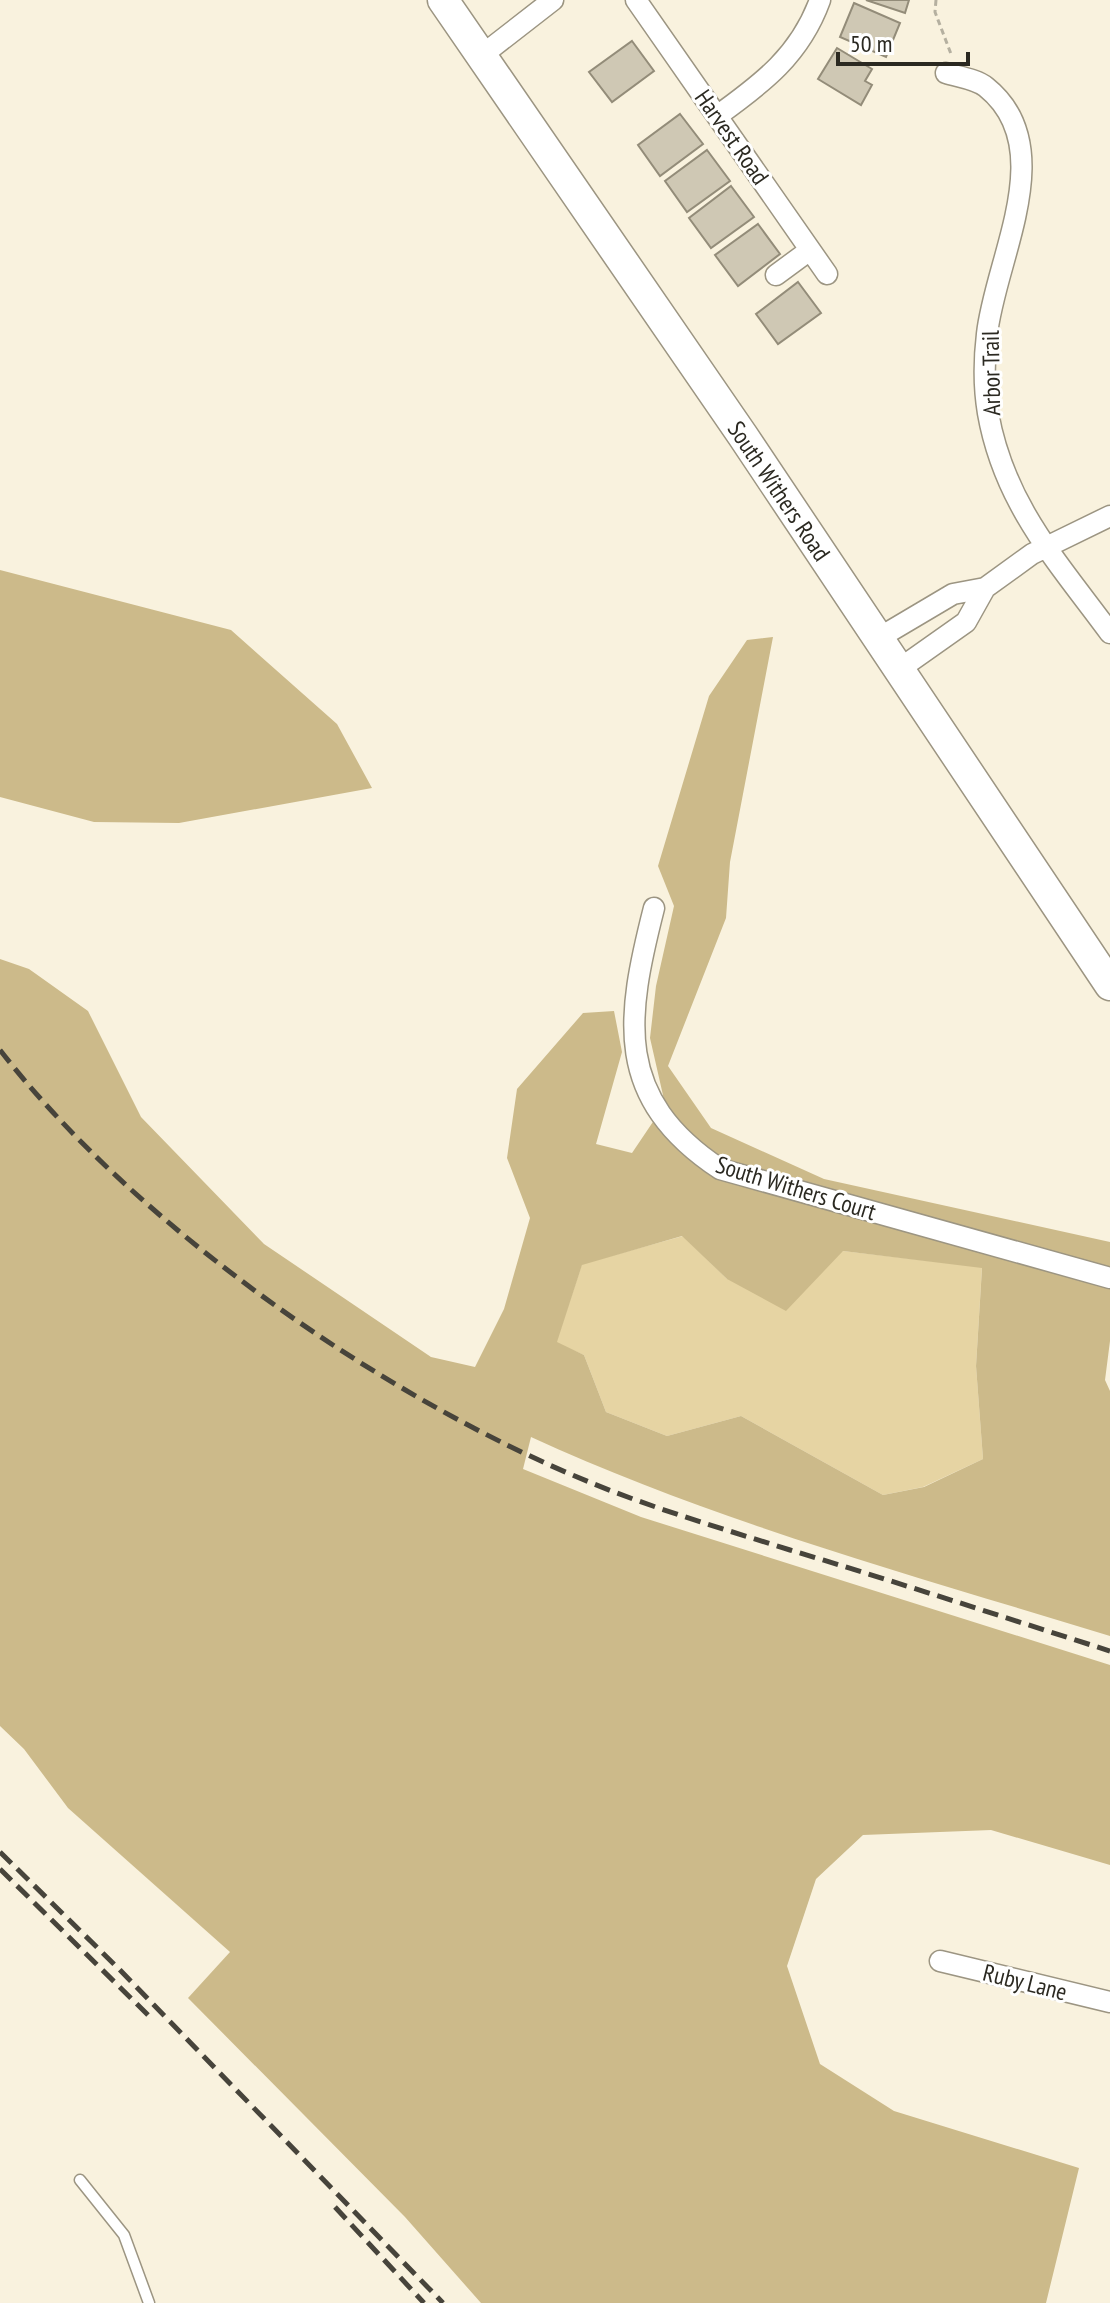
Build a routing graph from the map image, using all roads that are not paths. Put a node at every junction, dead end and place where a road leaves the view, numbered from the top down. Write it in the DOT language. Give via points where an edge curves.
graph roads {
  1 [pos="443,0"];
  2 [pos="553,0"];
  3 [pos="636,0"];
  4 [pos="820,0"];
  5 [pos="481,56"];
  6 [pos="946,73"];
  7 [pos="717,116"];
  8 [pos="810,250"];
  9 [pos="827,274"];
  10 [pos="776,275"];
  11 [pos="1110,516"];
  12 [pos="1047,547"];
  13 [pos="985,588"];
  14 [pos="1110,633"];
  15 [pos="877,639"];
  16 [pos="898,670"];
  17 [pos="654,908"];
  18 [pos="1110,985"];
  19 [pos="1110,1278"];
  20 [pos="940,1961"];
  21 [pos="1110,2002"];
  22 [pos="80,2180"];
  23 [pos="149,2303"];
  1 -- 5 [label="main road, South Withers Road"];
  2 -- 5 [label="street"];
  3 -- 7 [label="street, Harvest Road"];
  4 -- 7 [label="street" via="786,62"];
  5 -- 15 [label="main road, South Withers Road"];
  6 -- 12 [label="street, Arbor Trail" via="983,85 1002,102 1016,128 1020,190 987,334 988,411 1005,474 1029,526"];
  7 -- 8 [label="street, Harvest Road"];
  8 -- 9 [label="street, Harvest Road"];
  8 -- 10 [label="street"];
  11 -- 12 [label="street"];
  12 -- 13 [label="street"];
  12 -- 14 [label="street, Arbor Trail"];
  13 -- 15 [label="street" via="953,594"];
  13 -- 16 [label="street" via="966,622"];
  15 -- 16 [label="main road, South Withers Road"];
  16 -- 18 [label="main road, South Withers Road"];
  17 -- 19 [label="street, South Withers Court" via="638,970 634,1042 652,1105 697,1154 720,1169"];
  20 -- 21 [label="street, Ruby Lane"];
  22 -- 23 [label="lane" via="124,2235"];
}
